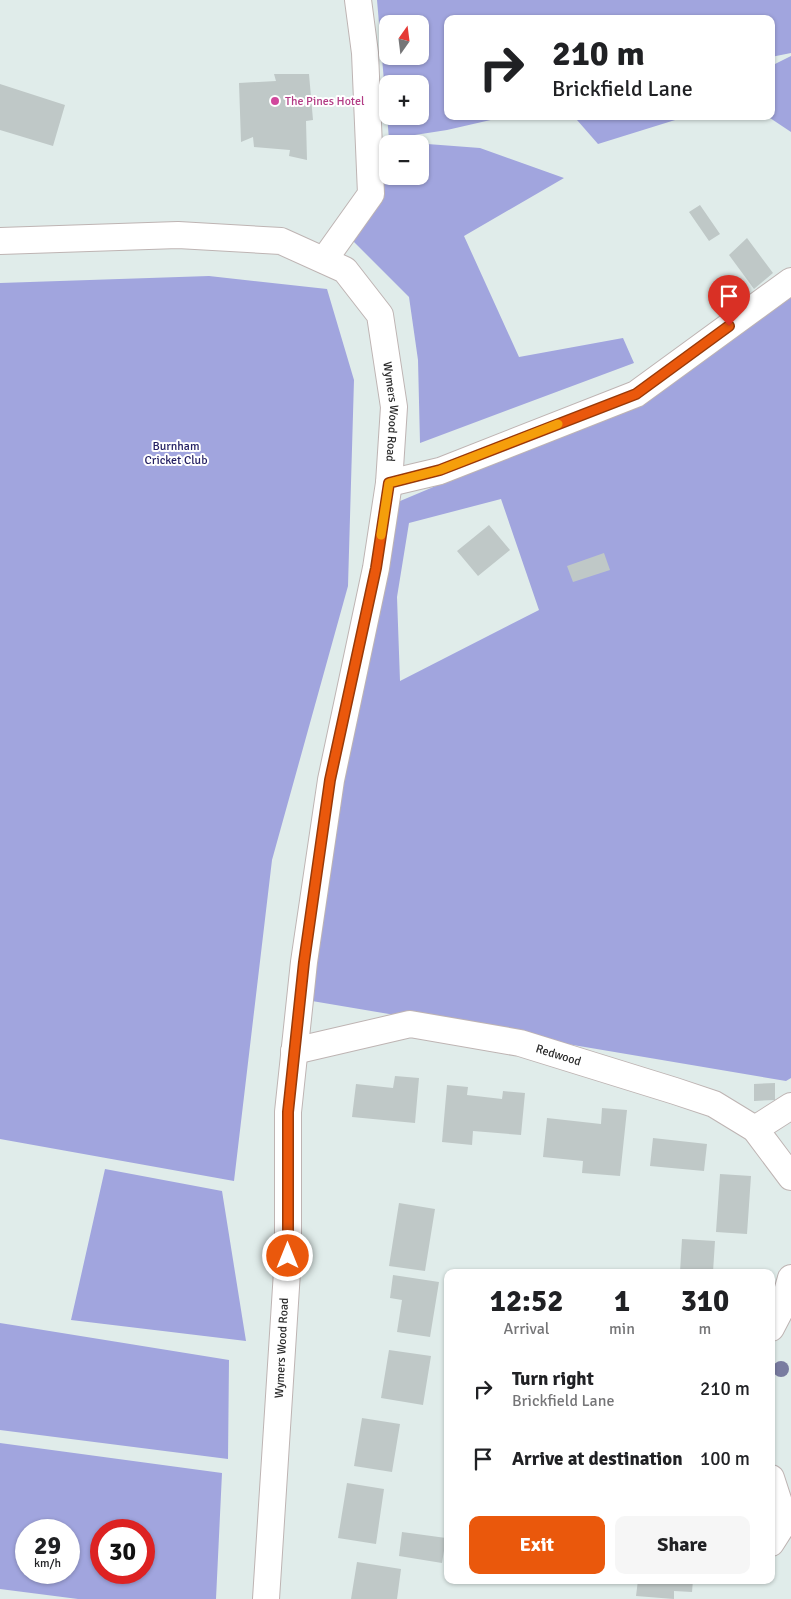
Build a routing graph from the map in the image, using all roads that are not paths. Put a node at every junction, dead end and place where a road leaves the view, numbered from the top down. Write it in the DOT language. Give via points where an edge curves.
graph roads {
  1 [pos="358,0"];
  2 [pos="0,241"];
  3 [pos="324,260"];
  4 [pos="791,281"];
  5 [pos="389,483"];
  6 [pos="294,1051"];
  7 [pos="791,1106"];
  8 [pos="755,1129"];
  9 [pos="791,1177"];
  10 [pos="791,1278"];
  11 [pos="775,1320"];
  12 [pos="775,1490"];
  13 [pos="775,1537"];
  14 [pos="266,1599"];
  1 -- 3 [label="street" via="365,53 372,194"];
  2 -- 3 [label="street, Wymers Wood Road" via="178,235 281,241"];
  3 -- 5 [label="street, Wymers Wood Road" via="345,270 380,315 394,407"];
  4 -- 5 [label="street" via="636,394 440,470"];
  5 -- 6 [label="street, Wymers Wood Road" via="376,568 330,780"];
  6 -- 8 [label="street, Redwood" via="410,1024 529,1046 714,1104"];
  6 -- 14 [label="street, Wymers Wood Road" via="288,1112 288,1256"];
  7 -- 8 [label="street"];
  8 -- 9 [label="street, Redwood"];
  10 -- 11 [label="street"];
  12 -- 13 [label="street" via="785,1521"];
}
